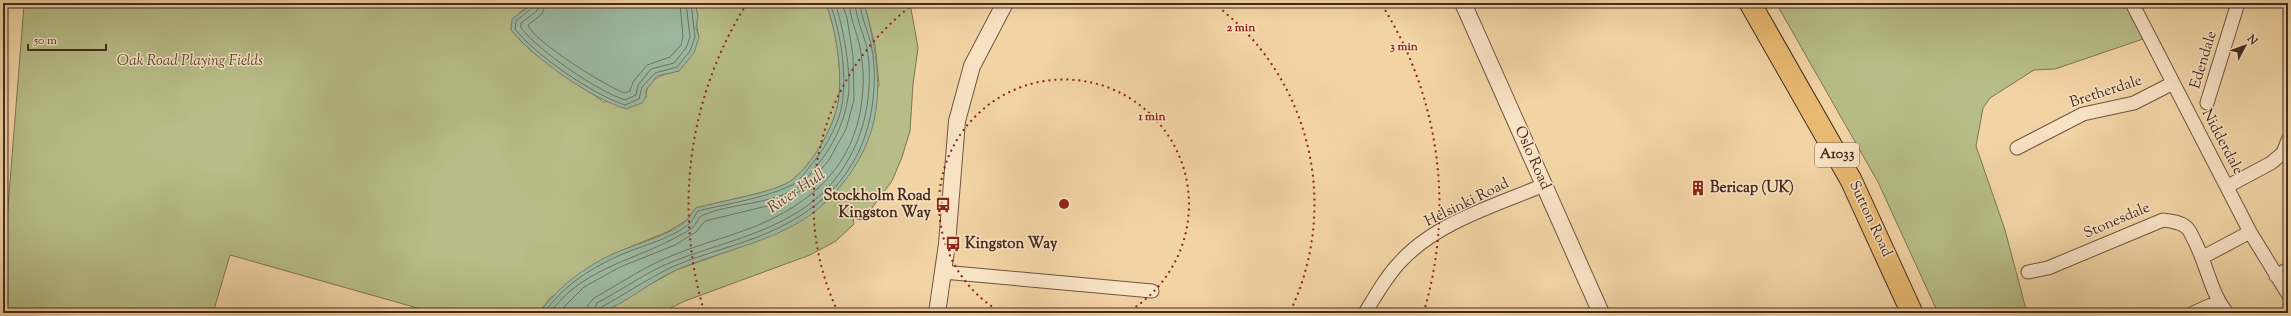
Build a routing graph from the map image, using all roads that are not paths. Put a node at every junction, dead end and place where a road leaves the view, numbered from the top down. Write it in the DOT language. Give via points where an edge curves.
graph roads {
  1 [pos="1005,3"];
  2 [pos="1463,3"];
  3 [pos="1750,3"];
  4 [pos="2132,3"];
  5 [pos="2238,3"];
  6 [pos="2173,83"];
  7 [pos="2207,103"];
  8 [pos="2288,140"];
  9 [pos="2027,148"];
  10 [pos="1544,184"];
  11 [pos="2228,186"];
  12 [pos="2250,232"];
  13 [pos="2203,257"];
  14 [pos="2288,269"];
  15 [pos="943,272"];
  16 [pos="2028,272"];
  17 [pos="2276,276"];
  18 [pos="1152,291"];
  19 [pos="2288,294"];
  20 [pos="2218,302"];
  21 [pos="937,313"];
  22 [pos="1365,313"];
  23 [pos="1601,313"];
  24 [pos="1912,313"];
  25 [pos="2193,313"];
  26 [pos="2227,313"];
  1 -- 15 [label="street" via="972,66 957,121"];
  2 -- 10 [label="street, Oslo Road"];
  3 -- 24 [label="highway, Sutton Road / A1033" via="1851,180"];
  4 -- 6 [label="street, Nidderdale"];
  5 -- 7 [label="street, Edendale"];
  6 -- 9 [label="street, Bretherdale" via="2134,103 2083,114"];
  6 -- 11 [label="street, Nidderdale"];
  8 -- 11 [label="street" via="2283,153 2271,163"];
  10 -- 22 [label="street, Helsinki Road" via="1444,228 1422,242 1401,260"];
  10 -- 23 [label="street, Oslo Road"];
  11 -- 12 [label="street, Nidderdale"];
  12 -- 13 [label="street"];
  12 -- 17 [label="street, Nidderdale"];
  13 -- 16 [label="street, Stonesdale" via="2187,228 2176,222 2163,220 2048,268"];
  13 -- 20 [label="street, Stonesdale"];
  14 -- 17 [label="street"];
  15 -- 18 [label="street"];
  15 -- 21 [label="street"];
  17 -- 19 [label="street, Nidderdale"];
  20 -- 25 [label="street"];
  20 -- 26 [label="street, Stonesdale"];
}
